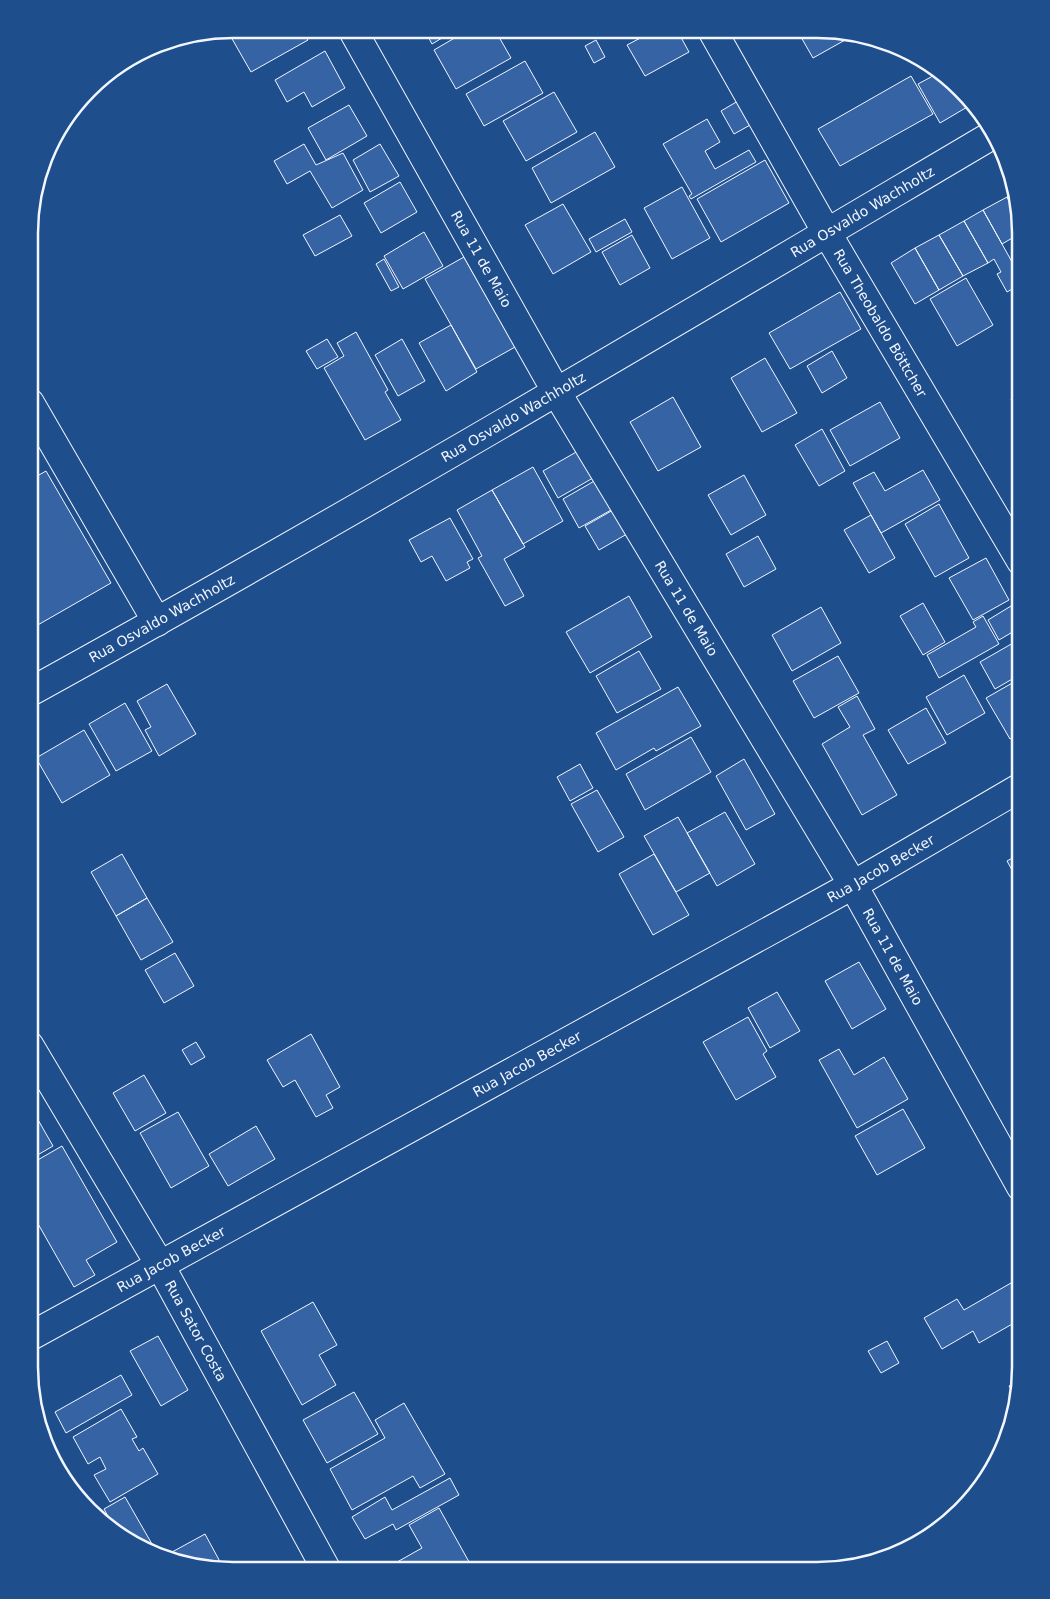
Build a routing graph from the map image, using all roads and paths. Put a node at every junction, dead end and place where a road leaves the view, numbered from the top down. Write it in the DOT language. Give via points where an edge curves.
graph roads {
  1 [pos="357,38"];
  2 [pos="717,38"];
  3 [pos="988,138"];
  4 [pos="827,233"];
  5 [pos="556,393"];
  6 [pos="38,417"];
  7 [pos="1012,546"];
  8 [pos="157,622"];
  9 [pos="38,688"];
  10 [pos="1012,792"];
  11 [pos="853,884"];
  12 [pos="38,1060"];
  13 [pos="1012,1171"];
  14 [pos="160,1265"];
  15 [pos="38,1332"];
  16 [pos="322,1562"];
  1 -- 5 [label="street, Rua 11 de Maio"];
  2 -- 4 [label="street, Rua Theobaldo Böttcher"];
  3 -- 4 [label="street, Rua Osvaldo Wachholtz"];
  4 -- 5 [label="street, Rua Osvaldo Wachholtz"];
  4 -- 7 [label="street, Rua Theobaldo Böttcher"];
  5 -- 8 [label="street, Rua Osvaldo Wachholtz"];
  5 -- 11 [label="street, Rua 11 de Maio"];
  6 -- 8 [label="street"];
  8 -- 9 [label="street, Rua Osvaldo Wachholtz"];
  10 -- 11 [label="street, Rua Jacob Becker"];
  11 -- 13 [label="street, Rua 11 de Maio"];
  11 -- 14 [label="street, Rua Jacob Becker"];
  12 -- 14 [label="street, Rua Sator Costa"];
  14 -- 15 [label="street, Rua Jacob Becker"];
  14 -- 16 [label="street, Rua Sator Costa"];
}
